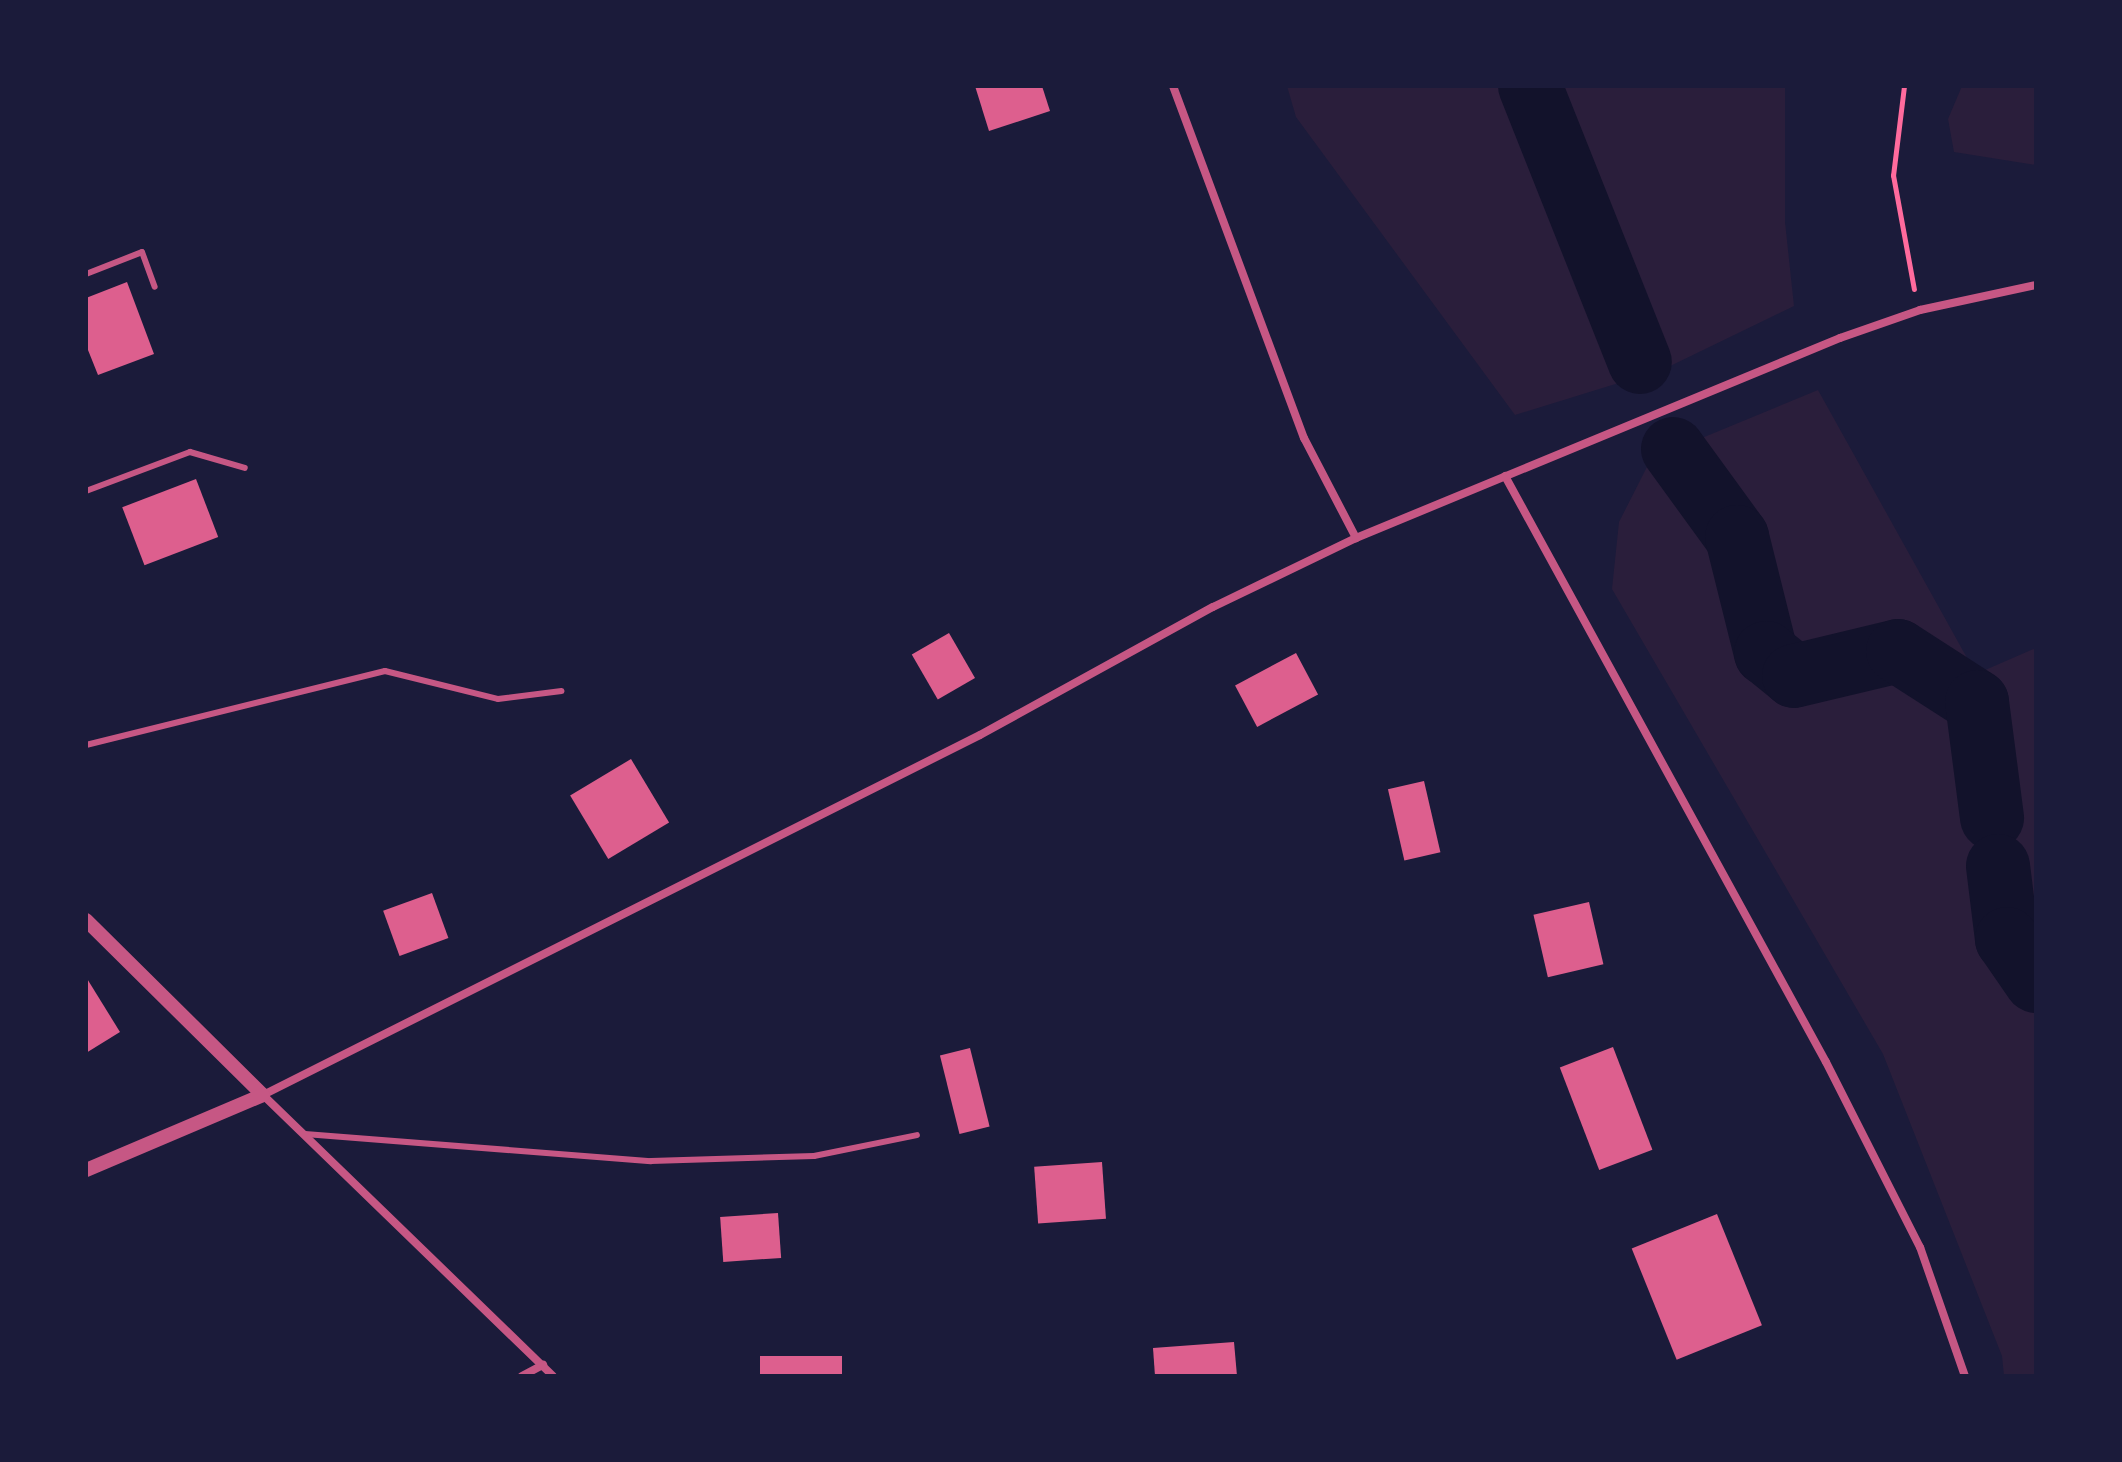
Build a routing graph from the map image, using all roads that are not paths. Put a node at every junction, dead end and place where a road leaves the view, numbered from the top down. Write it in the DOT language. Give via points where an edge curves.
graph roads {
  1 [pos="1173,86"];
  2 [pos="86,274"];
  3 [pos="2036,285"];
  4 [pos="155,287"];
  5 [pos="245,468"];
  6 [pos="1505,476"];
  7 [pos="86,491"];
  8 [pos="1356,538"];
  9 [pos="562,691"];
  10 [pos="86,745"];
  11 [pos="86,920"];
  12 [pos="263,1095"];
  13 [pos="305,1134"];
  14 [pos="917,1135"];
  15 [pos="86,1170"];
  16 [pos="543,1365"];
  17 [pos="522,1376"];
  18 [pos="553,1376"];
  19 [pos="1965,1376"];
  1 -- 8 [label="street" via="1304,438"];
  2 -- 4 [label="lane" via="142,252"];
  3 -- 6 [label="street" via="1920,310"];
  5 -- 7 [label="lane" via="190,452"];
  6 -- 8 [label="street"];
  6 -- 19 [label="street" via="1920,1247"];
  8 -- 12 [label="street" via="1213,607 980,735"];
  9 -- 10 [label="lane" via="498,699 385,671"];
  11 -- 12 [label="street"];
  12 -- 13 [label="street"];
  12 -- 15 [label="street"];
  13 -- 14 [label="lane" via="651,1161 814,1156"];
  13 -- 16 [label="street"];
  16 -- 17 [label="street"];
  16 -- 18 [label="street"];
}
